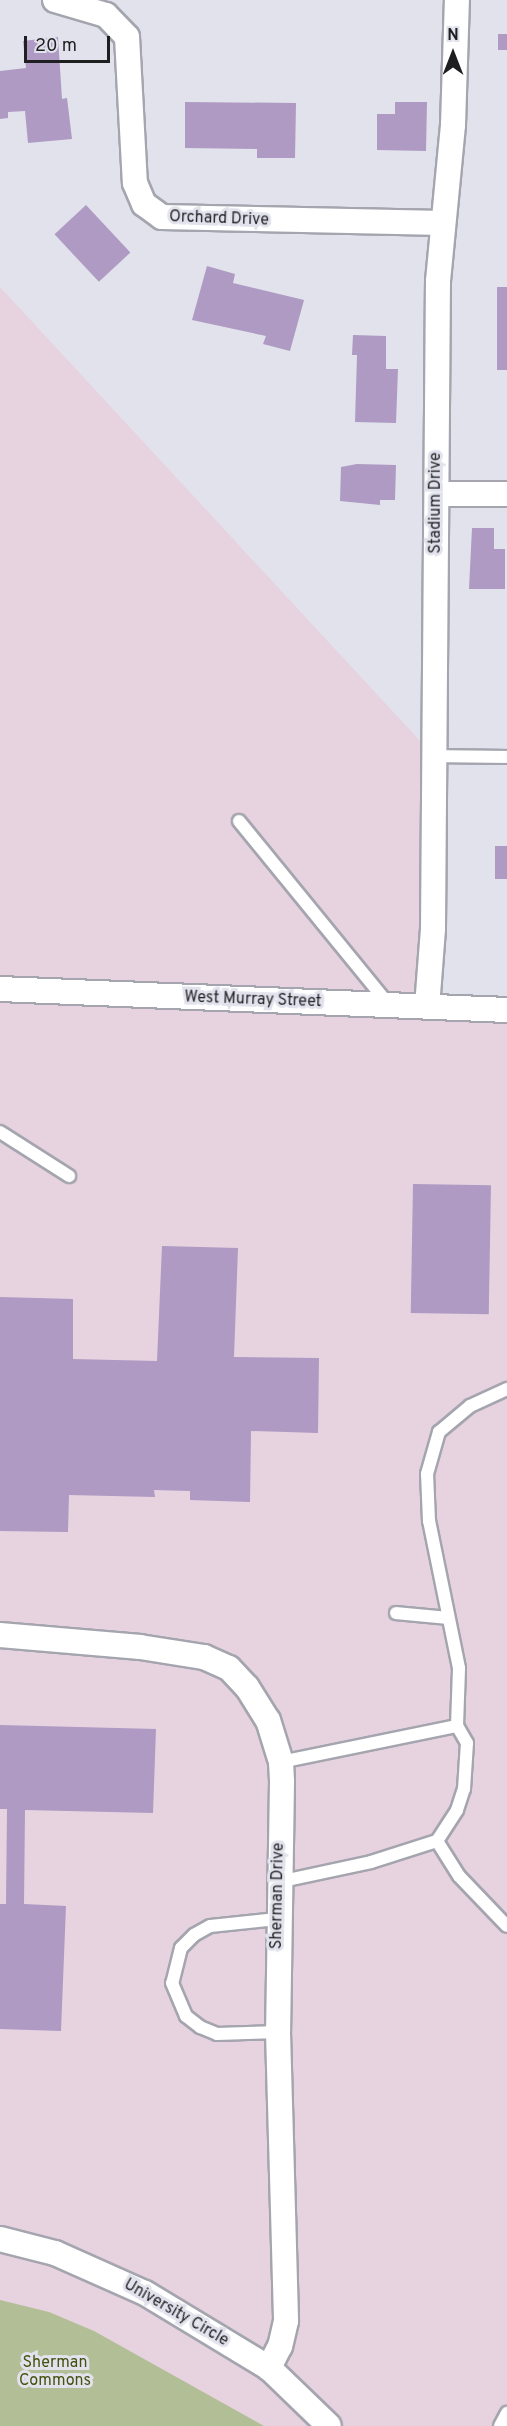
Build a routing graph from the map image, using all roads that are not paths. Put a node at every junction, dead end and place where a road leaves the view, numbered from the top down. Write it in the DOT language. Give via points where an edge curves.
graph roads {
  1 [pos="55,0"];
  2 [pos="457,0"];
  3 [pos="444,223"];
  4 [pos="437,494"];
  5 [pos="507,494"];
  6 [pos="434,756"];
  7 [pos="507,757"];
  8 [pos="239,821"];
  9 [pos="0,989"];
  10 [pos="389,1005"];
  11 [pos="427,1007"];
  12 [pos="507,1010"];
  13 [pos="0,1132"];
  14 [pos="69,1176"];
  15 [pos="507,1389"];
  16 [pos="396,1613"];
  17 [pos="448,1618"];
  18 [pos="0,1635"];
  19 [pos="457,1726"];
  20 [pos="281,1762"];
  21 [pos="437,1841"];
  22 [pos="277,1882"];
  23 [pos="277,1919"];
  24 [pos="507,1926"];
  25 [pos="278,2032"];
  26 [pos="0,2239"];
  27 [pos="268,2368"];
  28 [pos="507,2413"];
  29 [pos="329,2426"];
  30 [pos="500,2426"];
  1 -- 3 [label="street, Orchard Drive" via="106,15 127,37 135,183 144,204 162,217"];
  2 -- 3 [label="street, Stadium Drive" via="453,125"];
  3 -- 4 [label="street, Stadium Drive" via="438,281"];
  4 -- 5 [label="street"];
  4 -- 6 [label="street, Stadium Drive"];
  6 -- 7 [label="lane"];
  6 -- 11 [label="street, Stadium Drive" via="433,929"];
  8 -- 10 [label="lane"];
  9 -- 10 [label="street, West Murray Street"];
  10 -- 11 [label="street, West Murray Street"];
  11 -- 12 [label="street, West Murray Street"];
  13 -- 14 [label="lane"];
  15 -- 17 [label="lane" via="470,1406 439,1432 427,1474 429,1521"];
  16 -- 17 [label="lane"];
  17 -- 19 [label="lane" via="459,1668"];
  18 -- 20 [label="street, Sherman Drive" via="161,1650 204,1657 229,1668 248,1687 268,1720"];
  19 -- 20 [label="lane"];
  19 -- 21 [label="lane" via="467,1743 464,1789 457,1810"];
  20 -- 22 [label="street, Sherman Drive"];
  21 -- 22 [label="lane" via="371,1862"];
  21 -- 24 [label="lane" via="459,1876"];
  22 -- 23 [label="street, Sherman Drive"];
  23 -- 25 [label="street, Sherman Drive"];
  23 -- 25 [label="lane" via="210,1926 194,1935 181,1948 172,1983 186,2016 200,2027 217,2034"];
  25 -- 27 [label="street, Sherman Drive" via="286,2321 280,2346"];
  26 -- 27 [label="street, University Circle" via="56,2253 106,2273"];
  27 -- 29 [label="street, University Circle"];
  28 -- 30 [label="lane"];
}
